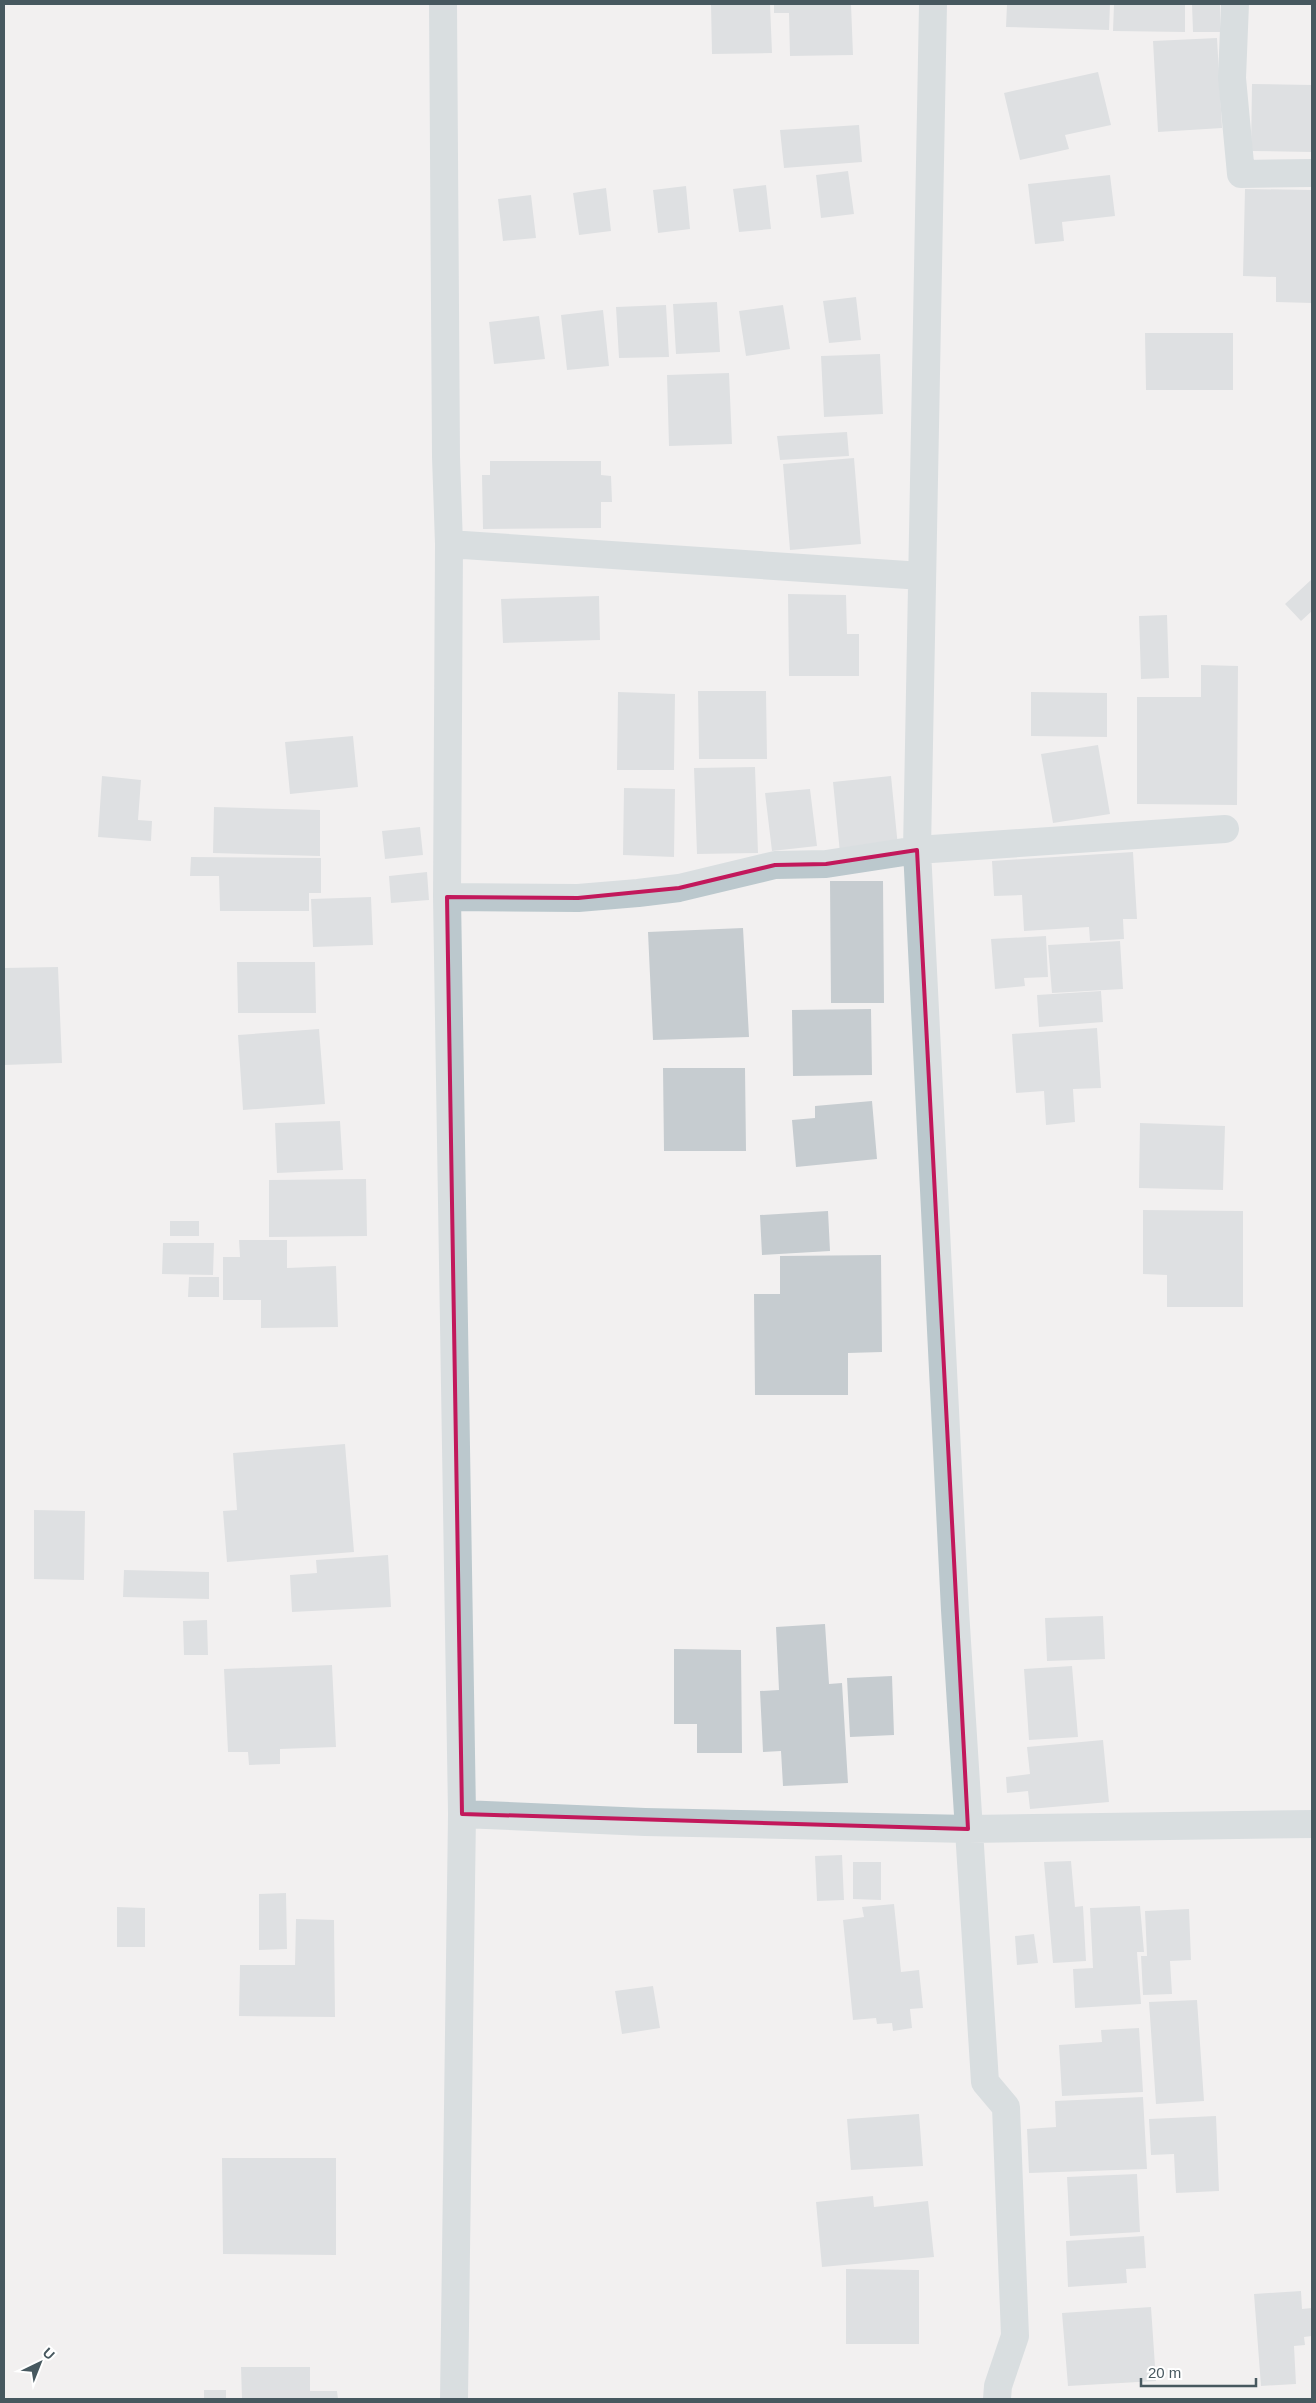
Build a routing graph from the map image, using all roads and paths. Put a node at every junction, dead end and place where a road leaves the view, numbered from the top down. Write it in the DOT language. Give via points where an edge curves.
graph roads {
  1 [pos="442,4"];
  2 [pos="933,4"];
  3 [pos="1235,4"];
  4 [pos="1312,173"];
  5 [pos="449,544"];
  6 [pos="922,576"];
  7 [pos="1225,829"];
  8 [pos="917,850"];
  9 [pos="447,897"];
  10 [pos="462,1814"];
  11 [pos="1312,1824"];
  12 [pos="968,1829"];
  13 [pos="454,2399"];
  14 [pos="997,2399"];
  1 -- 5 [label="street"];
  2 -- 6 [label="street"];
  3 -- 4 [label="street" via="1232,78 1241,174"];
  5 -- 6 [label="street"];
  5 -- 9 [label="street"];
  6 -- 8 [label="street"];
  7 -- 8 [label="street"];
  8 -- 9 [label="street" via="826,864 775,865 679,888 578,898"];
  8 -- 12 [label="street"];
  9 -- 10 [label="street"];
  10 -- 12 [label="street" via="645,1822"];
  10 -- 13 [label="street"];
  11 -- 12 [label="street"];
  12 -- 14 [label="street" via="985,2082 1006,2107 1015,2336 998,2386"];
}
